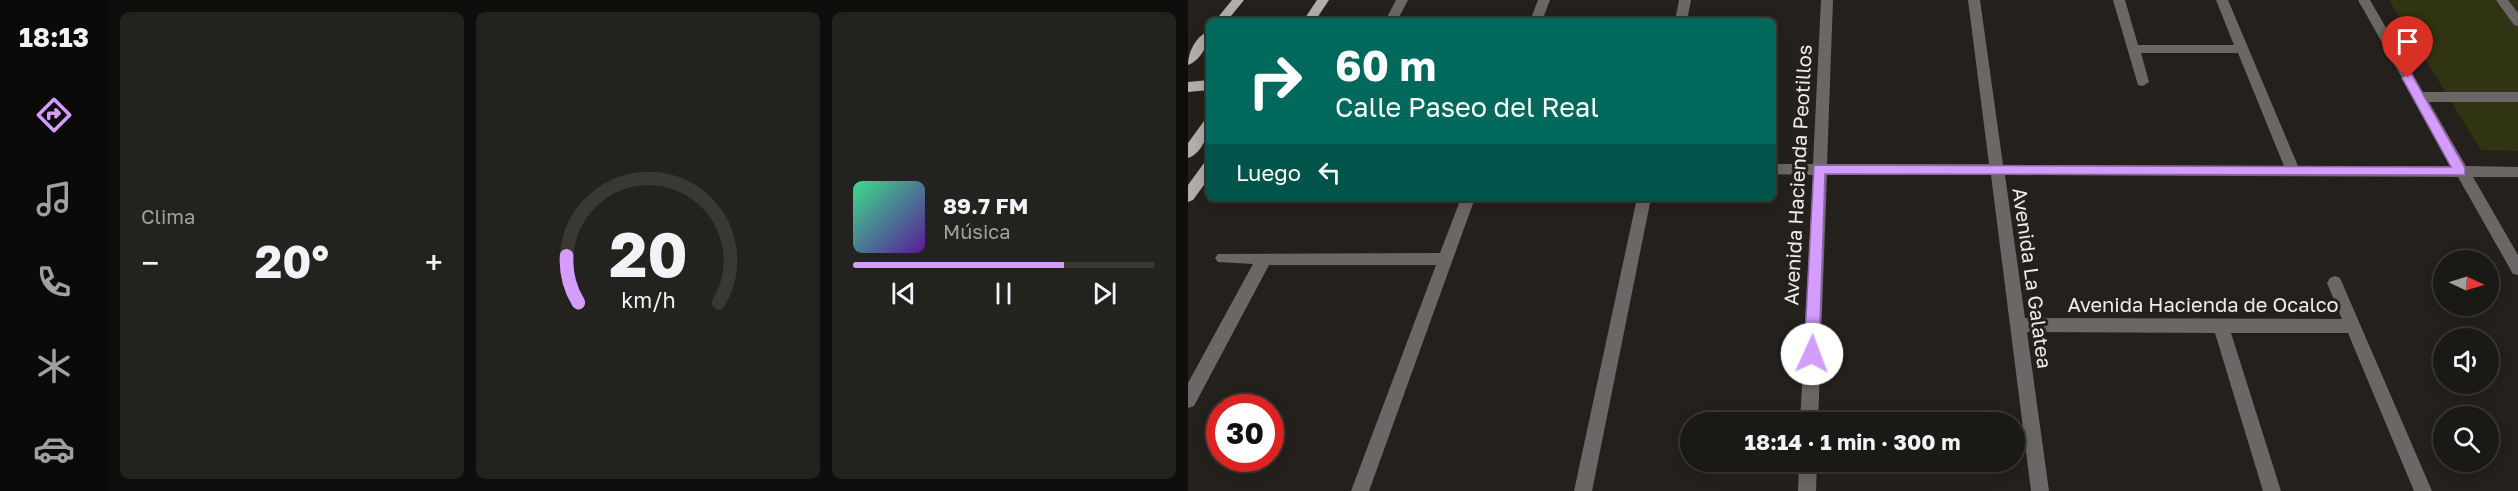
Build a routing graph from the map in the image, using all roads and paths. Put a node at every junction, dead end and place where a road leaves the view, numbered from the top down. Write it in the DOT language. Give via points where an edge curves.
graph roads {
  1 [pos="1238,0"];
  2 [pos="1323,0"];
  3 [pos="1402,0"];
  4 [pos="1544,0"];
  5 [pos="1685,0"];
  6 [pos="1827,0"];
  7 [pos="1974,0"];
  8 [pos="2119,0"];
  9 [pos="2222,0"];
  10 [pos="2364,0"];
  11 [pos="2502,0"];
  12 [pos="1223,18"];
  13 [pos="1311,18"];
  14 [pos="1393,18"];
  15 [pos="1537,18"];
  16 [pos="1682,18"];
  17 [pos="2518,22"];
  18 [pos="1206,40"];
  19 [pos="2133,49"];
  20 [pos="2242,49"];
  21 [pos="1188,62"];
  22 [pos="2143,82"];
  23 [pos="1206,85"];
  24 [pos="1188,87"];
  25 [pos="2418,97"];
  26 [pos="2518,97"];
  27 [pos="1206,128"];
  28 [pos="1188,153"];
  29 [pos="1997,168"];
  30 [pos="1776,169"];
  31 [pos="1819,169"];
  32 [pos="2292,169"];
  33 [pos="1206,171"];
  34 [pos="2460,172"];
  35 [pos="2518,172"];
  36 [pos="1188,196"];
  37 [pos="1467,201"];
  38 [pos="1643,201"];
  39 [pos="1223,258"];
  40 [pos="1264,259"];
  41 [pos="1445,259"];
  42 [pos="2518,269"];
  43 [pos="2334,283"];
  44 [pos="2018,324"];
  45 [pos="2221,325"];
  46 [pos="2353,326"];
  47 [pos="1188,400"];
  48 [pos="1809,412"];
  49 [pos="1808,472"];
  50 [pos="1360,491"];
  51 [pos="1583,491"];
  52 [pos="1807,491"];
  53 [pos="2040,491"];
  54 [pos="2272,491"];
  55 [pos="2423,491"];
  1 -- 12 [label="main road"];
  2 -- 13 [label="main road"];
  3 -- 14 [label="street"];
  4 -- 15 [label="street"];
  5 -- 16 [label="street"];
  6 -- 31 [label="street, Avenida Hacienda Peotillos"];
  7 -- 29 [label="street, Avenida La Galatea"];
  8 -- 19 [label="street"];
  9 -- 20 [label="street"];
  10 -- 25 [label="street"];
  11 -- 17 [label="street"];
  18 -- 21 [label="main road"];
  19 -- 20 [label="street"];
  19 -- 22 [label="street"];
  20 -- 32 [label="street"];
  23 -- 24 [label="main road"];
  25 -- 26 [label="street"];
  25 -- 34 [label="street"];
  27 -- 28 [label="main road"];
  29 -- 31 [label="street"];
  29 -- 32 [label="street"];
  29 -- 44 [label="street, Avenida La Galatea"];
  30 -- 31 [label="street"];
  31 -- 48 [label="street, Avenida Hacienda Peotillos"];
  32 -- 34 [label="street"];
  33 -- 36 [label="main road"];
  34 -- 35 [label="street"];
  34 -- 42 [label="street"];
  37 -- 41 [label="street"];
  38 -- 51 [label="street"];
  39 -- 40 [label="street"];
  40 -- 41 [label="street"];
  40 -- 47 [label="street"];
  41 -- 50 [label="street"];
  43 -- 46 [label="street"];
  44 -- 45 [label="street, Avenida Hacienda de Ocalco"];
  44 -- 53 [label="street, Avenida La Galatea"];
  45 -- 46 [label="street, Avenida Hacienda de Ocalco"];
  45 -- 54 [label="street"];
  46 -- 55 [label="street"];
  49 -- 52 [label="street"];
}
